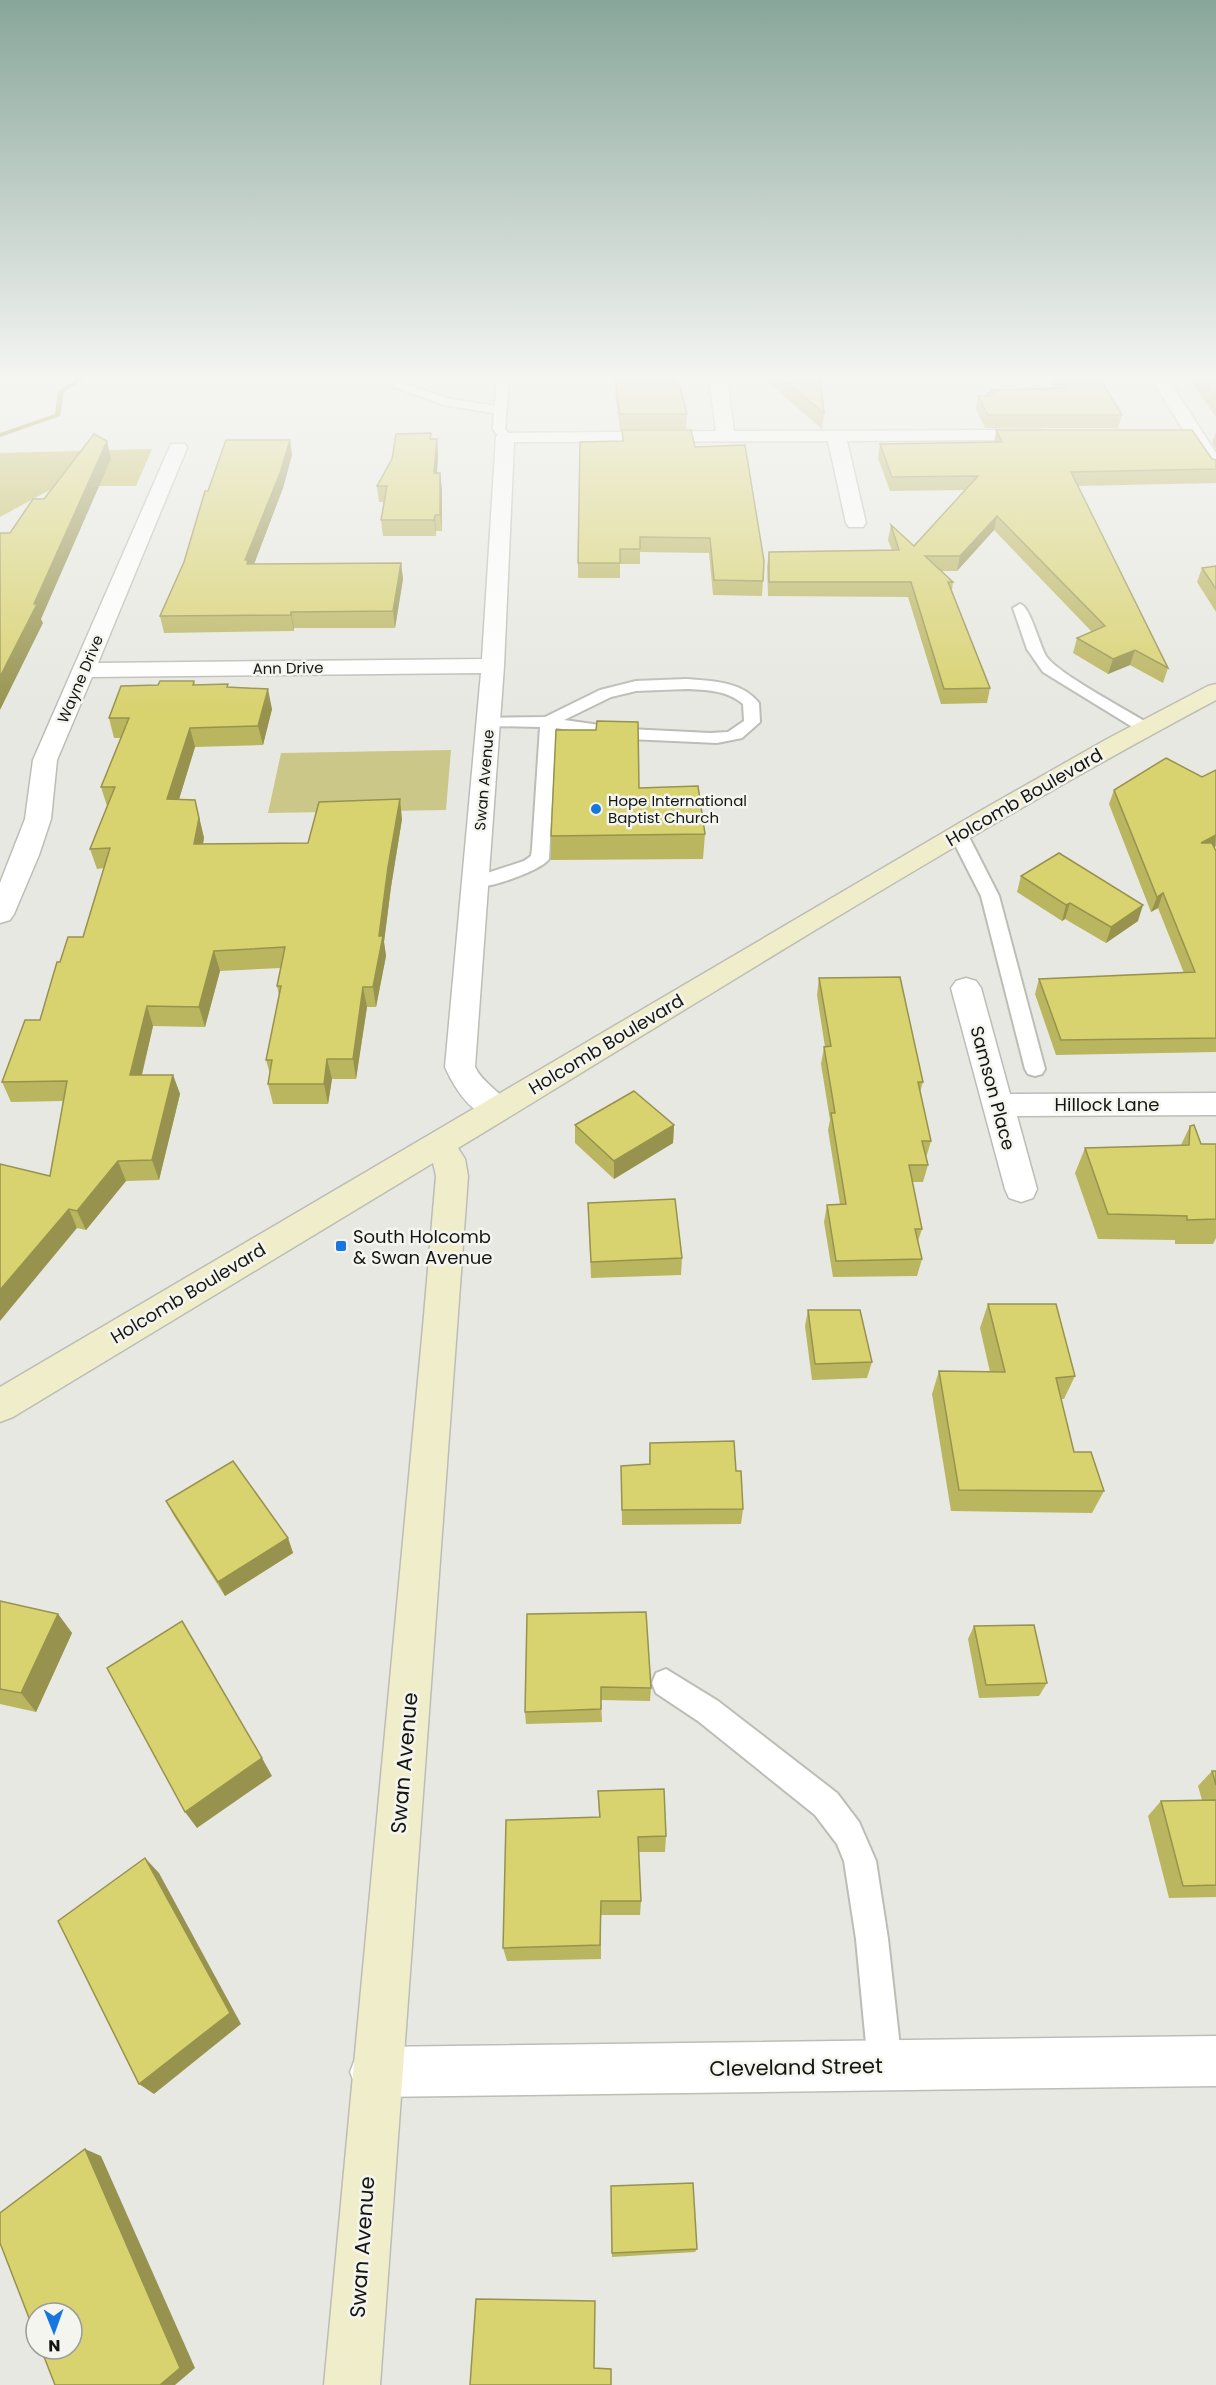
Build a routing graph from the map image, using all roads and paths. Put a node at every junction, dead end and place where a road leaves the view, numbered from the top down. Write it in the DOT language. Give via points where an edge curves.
graph roads {
  1 [pos="161,488"];
  2 [pos="502,488"];
  3 [pos="848,488"];
  4 [pos="856,523"];
  5 [pos="1020,608"];
  6 [pos="493,666"];
  7 [pos="84,670"];
  8 [pos="1216,691"];
  9 [pos="489,721"];
  10 [pos="548,722"];
  11 [pos="1145,728"];
  12 [pos="959,834"];
  13 [pos="476,883"];
  14 [pos="0,914"];
  15 [pos="966,988"];
  16 [pos="1035,1069"];
  17 [pos="1216,1104"];
  18 [pos="997,1105"];
  19 [pos="496,1109"];
  20 [pos="438,1144"];
  21 [pos="1021,1189"];
  22 [pos="0,1406"];
  23 [pos="666,1683"];
  24 [pos="1216,2061"];
  25 [pos="885,2066"];
  26 [pos="375,2072"];
  27 [pos="352,2385"];
  1 -- 7 [label="street, Wayne Drive"];
  2 -- 6 [label="street, Swan Avenue"];
  3 -- 4 [label="street"];
  5 -- 11 [label="lane" via="1028,633 1049,669"];
  6 -- 7 [label="street, Ann Drive"];
  6 -- 9 [label="street, Swan Avenue"];
  7 -- 14 [label="street, Wayne Drive" via="45,760 38,821"];
  8 -- 11 [label="street, Holcomb Boulevard"];
  9 -- 10 [label="lane"];
  9 -- 13 [label="street, Swan Avenue"];
  10 -- 10 [label="lane" via="628,735 729,737 752,722 753,711 742,693 729,687 636,686 606,693"];
  10 -- 13 [label="lane" via="540,859"];
  11 -- 12 [label="street, Holcomb Boulevard"];
  12 -- 16 [label="lane" via="990,896"];
  12 -- 19 [label="street, Holcomb Boulevard"];
  13 -- 19 [label="street, Swan Avenue" via="460,1067 467,1082"];
  15 -- 18 [label="street, Samson Place"];
  17 -- 18 [label="street, Hillock Lane"];
  18 -- 21 [label="street, Samson Place"];
  19 -- 20 [label="street, Holcomb Boulevard"];
  20 -- 22 [label="street, Holcomb Boulevard"];
  20 -- 26 [label="street, Swan Avenue" via="449,1159 452,1176"];
  23 -- 25 [label="lane" via="708,1711 826,1804 848,1833 860,1861"];
  24 -- 25 [label="street, Cleveland Street"];
  25 -- 26 [label="street, Cleveland Street"];
  26 -- 27 [label="street, Swan Avenue"];
}
